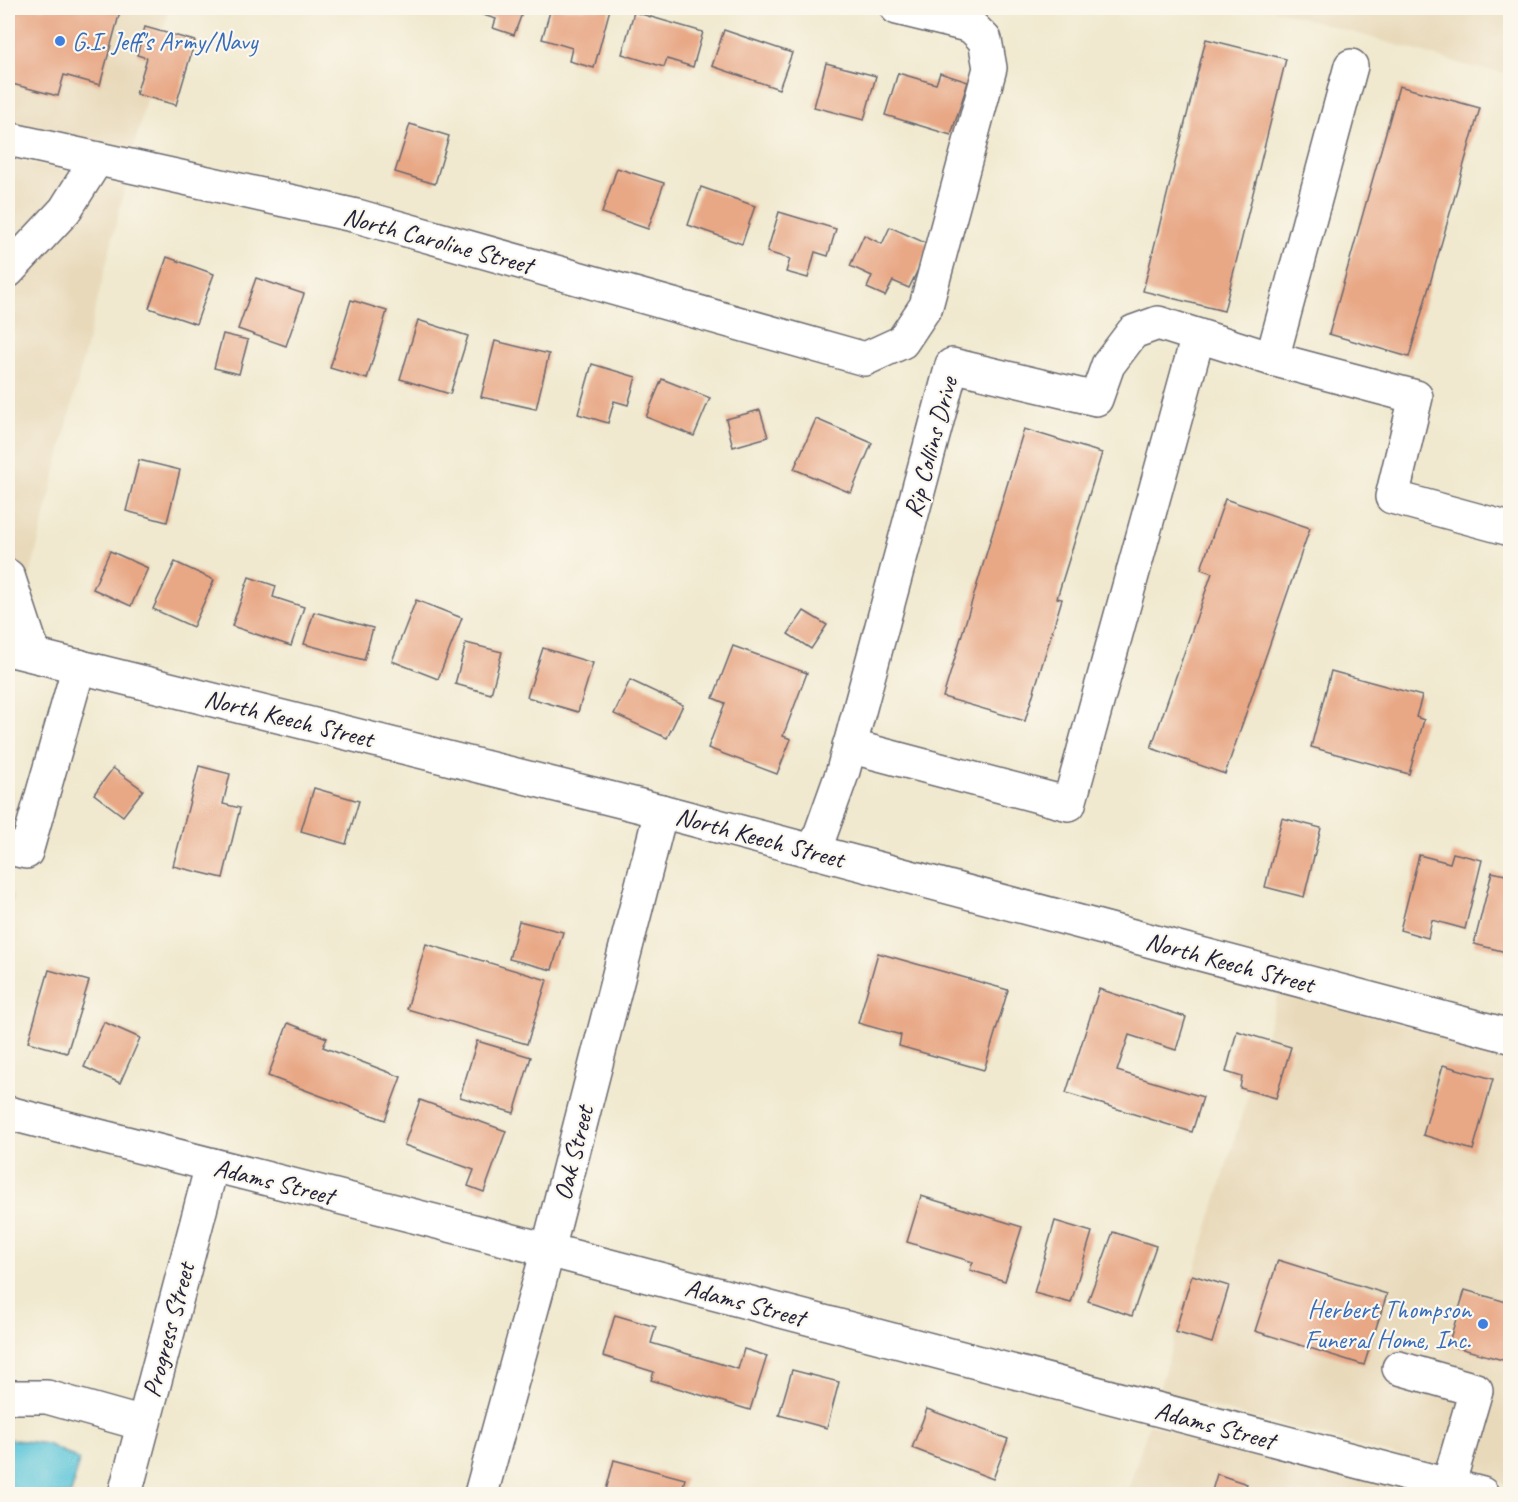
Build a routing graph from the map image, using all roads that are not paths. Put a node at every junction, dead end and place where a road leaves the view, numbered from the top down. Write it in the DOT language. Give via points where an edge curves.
graph roads {
  1 [pos="897,8"];
  2 [pos="1351,66"];
  3 [pos="8,139"];
  4 [pos="97,159"];
  5 [pos="8,271"];
  6 [pos="1198,336"];
  7 [pos="1272,359"];
  8 [pos="1510,529"];
  9 [pos="8,576"];
  10 [pos="21,652"];
  11 [pos="79,666"];
  12 [pos="849,746"];
  13 [pos="661,811"];
  14 [pos="8,848"];
  15 [pos="814,852"];
  16 [pos="1510,1036"];
  17 [pos="8,1113"];
  18 [pos="212,1165"];
  19 [pos="548,1250"];
  20 [pos="1399,1368"];
  21 [pos="8,1397"];
  22 [pos="143,1424"];
  23 [pos="1448,1486"];
  24 [pos="125,1494"];
  25 [pos="481,1494"];
  26 [pos="1482,1494"];
  1 -- 4 [label="street, North Caroline Street" via="971,27 985,40 990,68 926,306 902,342 865,359 357,216"];
  2 -- 7 [label="street"];
  3 -- 4 [label="street, North Caroline Street"];
  4 -- 5 [label="street" via="65,210"];
  6 -- 7 [label="street, Rip Collins Drive"];
  6 -- 12 [label="street, Rip Collins Drive" via="1158,322 1133,332 1108,365 1096,399 952,365"];
  6 -- 12 [label="street" via="1070,804"];
  7 -- 8 [label="street, Rip Collins Drive" via="1416,397 1392,496"];
  9 -- 10 [label="street"];
  10 -- 11 [label="street, North Keech Street"];
  11 -- 13 [label="street, North Keech Street"];
  11 -- 14 [label="street" via="26,852"];
  12 -- 15 [label="street, Rip Collins Drive"];
  13 -- 15 [label="street, North Keech Street"];
  13 -- 19 [label="street, Oak Street"];
  15 -- 16 [label="street, North Keech Street"];
  17 -- 18 [label="street, Adams Street"];
  18 -- 19 [label="street, Adams Street"];
  18 -- 22 [label="street, Progress Street"];
  19 -- 23 [label="street, Adams Street"];
  19 -- 25 [label="street, Oak Street"];
  20 -- 23 [label="street" via="1476,1390"];
  21 -- 22 [label="street" via="47,1397"];
  22 -- 24 [label="street, Progress Street"];
  23 -- 26 [label="street, Adams Street"];
}
